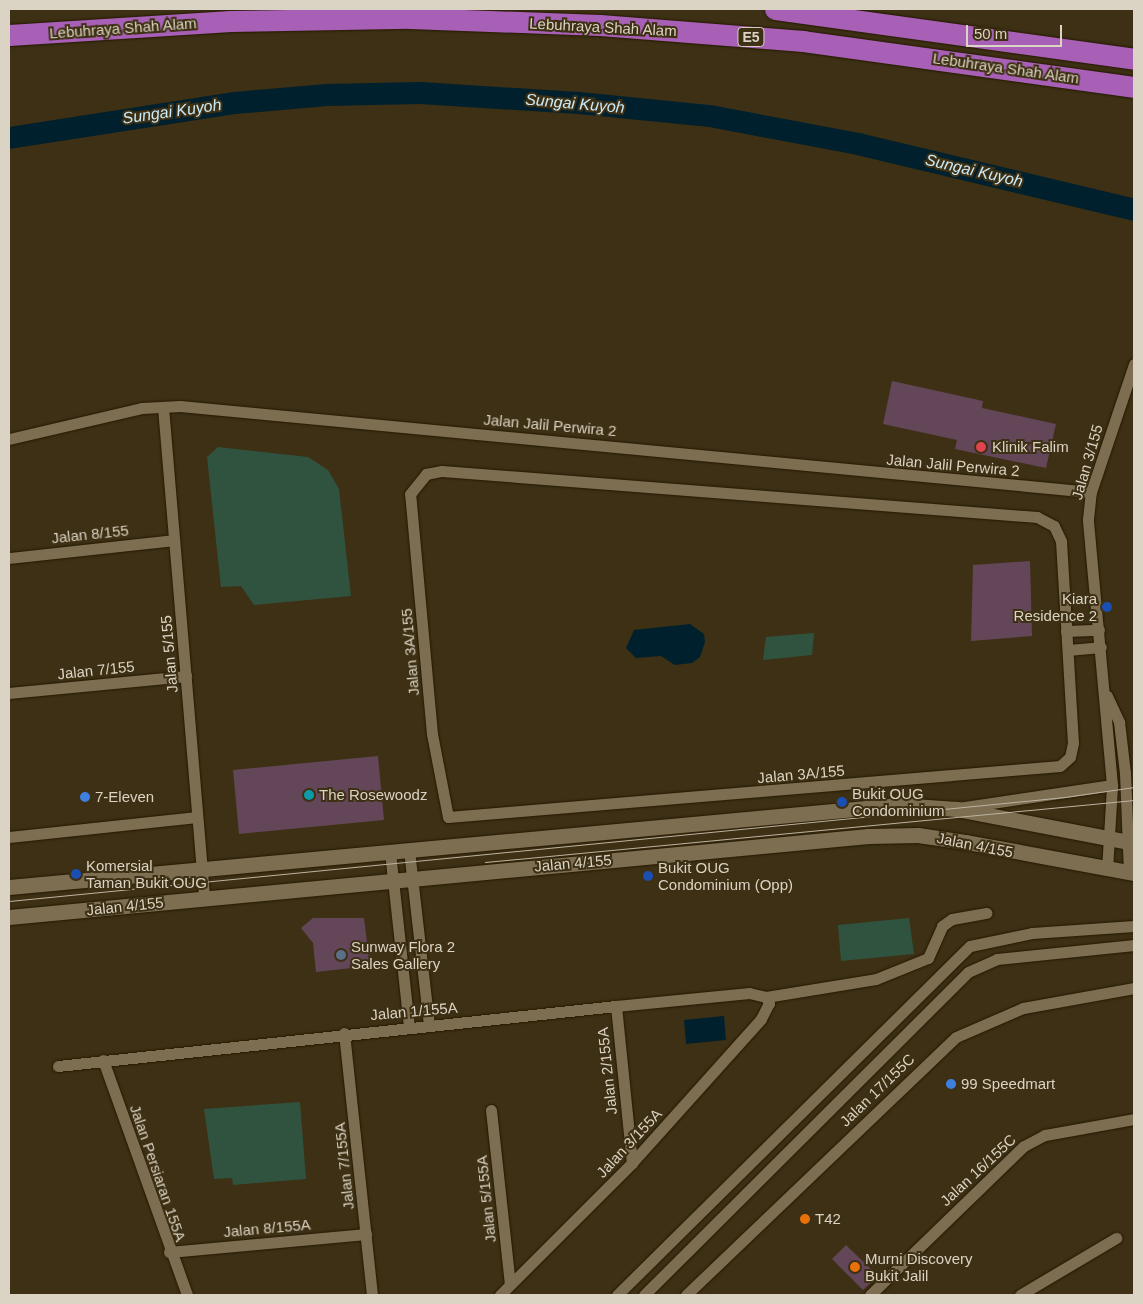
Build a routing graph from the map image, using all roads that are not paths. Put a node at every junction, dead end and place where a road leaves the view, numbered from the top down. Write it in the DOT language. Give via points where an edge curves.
graph roads {
  1 [pos="775,9"];
  2 [pos="9,35"];
  3 [pos="1134,59"];
  4 [pos="1134,86"];
  5 [pos="1134,364"];
  6 [pos="163,407"];
  7 [pos="9,439"];
  8 [pos="1092,492"];
  9 [pos="174,540"];
  10 [pos="9,558"];
  11 [pos="1099,630"];
  12 [pos="1066,631"];
  13 [pos="1101,647"];
  14 [pos="1068,650"];
  15 [pos="186,676"];
  16 [pos="1106,692"];
  17 [pos="9,693"];
  18 [pos="1112,785"];
  19 [pos="957,809"];
  20 [pos="197,817"];
  21 [pos="9,837"];
  22 [pos="1111,840"];
  23 [pos="1132,843"];
  24 [pos="408,850"];
  25 [pos="390,852"];
  26 [pos="201,867"];
  27 [pos="1107,870"];
  28 [pos="1132,873"];
  29 [pos="412,878"];
  30 [pos="394,881"];
  31 [pos="9,887"];
  32 [pos="204,898"];
  33 [pos="986,914"];
  34 [pos="9,917"];
  35 [pos="1134,926"];
  36 [pos="1134,945"];
  37 [pos="1134,988"];
  38 [pos="767,1000"];
  39 [pos="616,1006"];
  40 [pos="429,1025"];
  41 [pos="409,1027"];
  42 [pos="344,1033"];
  43 [pos="103,1060"];
  44 [pos="58,1066"];
  45 [pos="491,1110"];
  46 [pos="1134,1118"];
  47 [pos="632,1163"];
  48 [pos="366,1234"];
  49 [pos="1116,1238"];
  50 [pos="170,1252"];
  51 [pos="510,1284"];
  52 [pos="187,1295"];
  53 [pos="372,1295"];
  54 [pos="500,1295"];
  55 [pos="618,1295"];
  56 [pos="644,1295"];
  57 [pos="686,1295"];
  58 [pos="870,1295"];
  59 [pos="1020,1295"];
  1 -- 3 [label="highway, Lebuhraya Shah Alam / E5"];
  2 -- 4 [label="highway, Lebuhraya Shah Alam / E5" via="251,21 410,18 600,25 802,41"];
  5 -- 8 [label="street, Jalan 3/155"];
  6 -- 7 [label="street, Jalan Jalil Perwira 2" via="142,408"];
  6 -- 8 [label="street, Jalan Jalil Perwira 2"];
  6 -- 9 [label="street, Jalan 5/155"];
  8 -- 11 [label="street, Jalan 3/155" via="1088,520"];
  9 -- 10 [label="street, Jalan 8/155"];
  9 -- 15 [label="street, Jalan 5/155"];
  11 -- 12 [label="street"];
  11 -- 13 [label="street, Jalan 3/155"];
  12 -- 14 [label="street, Jalan 3A/155"];
  12 -- 14 [label="street, Jalan 3A/155" via="1061,541 1054,526 1037,517 442,470 426,474 410,494 432,734 444,811 455,820 1060,766 1070,757 1073,743"];
  13 -- 14 [label="street"];
  13 -- 16 [label="street, Jalan 3/155"];
  15 -- 17 [label="street, Jalan 7/155"];
  15 -- 20 [label="street, Jalan 5/155"];
  16 -- 18 [label="street, Jalan 3/155"];
  16 -- 23 [label="street, Jalan 3/155" via="1119,722"];
  18 -- 19 [label="street"];
  18 -- 22 [label="street, Jalan 3/155"];
  19 -- 22 [label="street, Jalan 4/155"];
  19 -- 24 [label="street, Jalan 4/155" via="898,805"];
  20 -- 21 [label="street"];
  20 -- 26 [label="street, Jalan 5/155"];
  22 -- 23 [label="street, Jalan 4/155"];
  22 -- 27 [label="street, Jalan 3/155"];
  23 -- 28 [label="street, Jalan 3/155"];
  24 -- 25 [label="street, Jalan 4/155"];
  24 -- 29 [label="street"];
  25 -- 26 [label="street, Jalan 4/155"];
  25 -- 30 [label="street"];
  26 -- 31 [label="street, Jalan 4/155"];
  26 -- 32 [label="street, Jalan 5/155"];
  27 -- 28 [label="street, Jalan 4/155"];
  27 -- 29 [label="street, Jalan 4/155" via="918,835 868,836"];
  29 -- 30 [label="street, Jalan 4/155"];
  29 -- 40 [label="street"];
  30 -- 32 [label="street, Jalan 4/155"];
  30 -- 41 [label="street"];
  32 -- 34 [label="street, Jalan 4/155"];
  33 -- 38 [label="street, Jalan 1/155A" via="952,919 942,926 928,958 876,979"];
  35 -- 55 [label="street" via="1032,933 970,946"];
  36 -- 56 [label="street" via="997,959 968,972"];
  37 -- 57 [label="street, Jalan 17/155C" via="1023,1008 956,1037"];
  38 -- 39 [label="street, Jalan 1/155A" via="749,993"];
  38 -- 47 [label="street, Jalan 3/155A" via="761,1019"];
  39 -- 40 [label="street, Jalan 1/155A"];
  39 -- 47 [label="street, Jalan 2/155A"];
  40 -- 41 [label="street, Jalan 1/155A"];
  41 -- 42 [label="street, Jalan 1/155A"];
  42 -- 43 [label="street, Jalan 1/155A"];
  42 -- 48 [label="street, Jalan 7/155A"];
  43 -- 44 [label="street, Jalan 1/155A"];
  43 -- 50 [label="street, Jalan Persiaran 155A"];
  45 -- 51 [label="street, Jalan 5/155A"];
  46 -- 58 [label="street, Jalan 16/155C" via="1045,1134 1024,1146"];
  47 -- 51 [label="street, Jalan 3/155A"];
  48 -- 50 [label="street, Jalan 8/155A"];
  48 -- 53 [label="street, Jalan 7/155A"];
  49 -- 59 [label="street"];
  50 -- 52 [label="street, Jalan Persiaran 155A"];
  51 -- 54 [label="street, Jalan 3/155A"];
}
